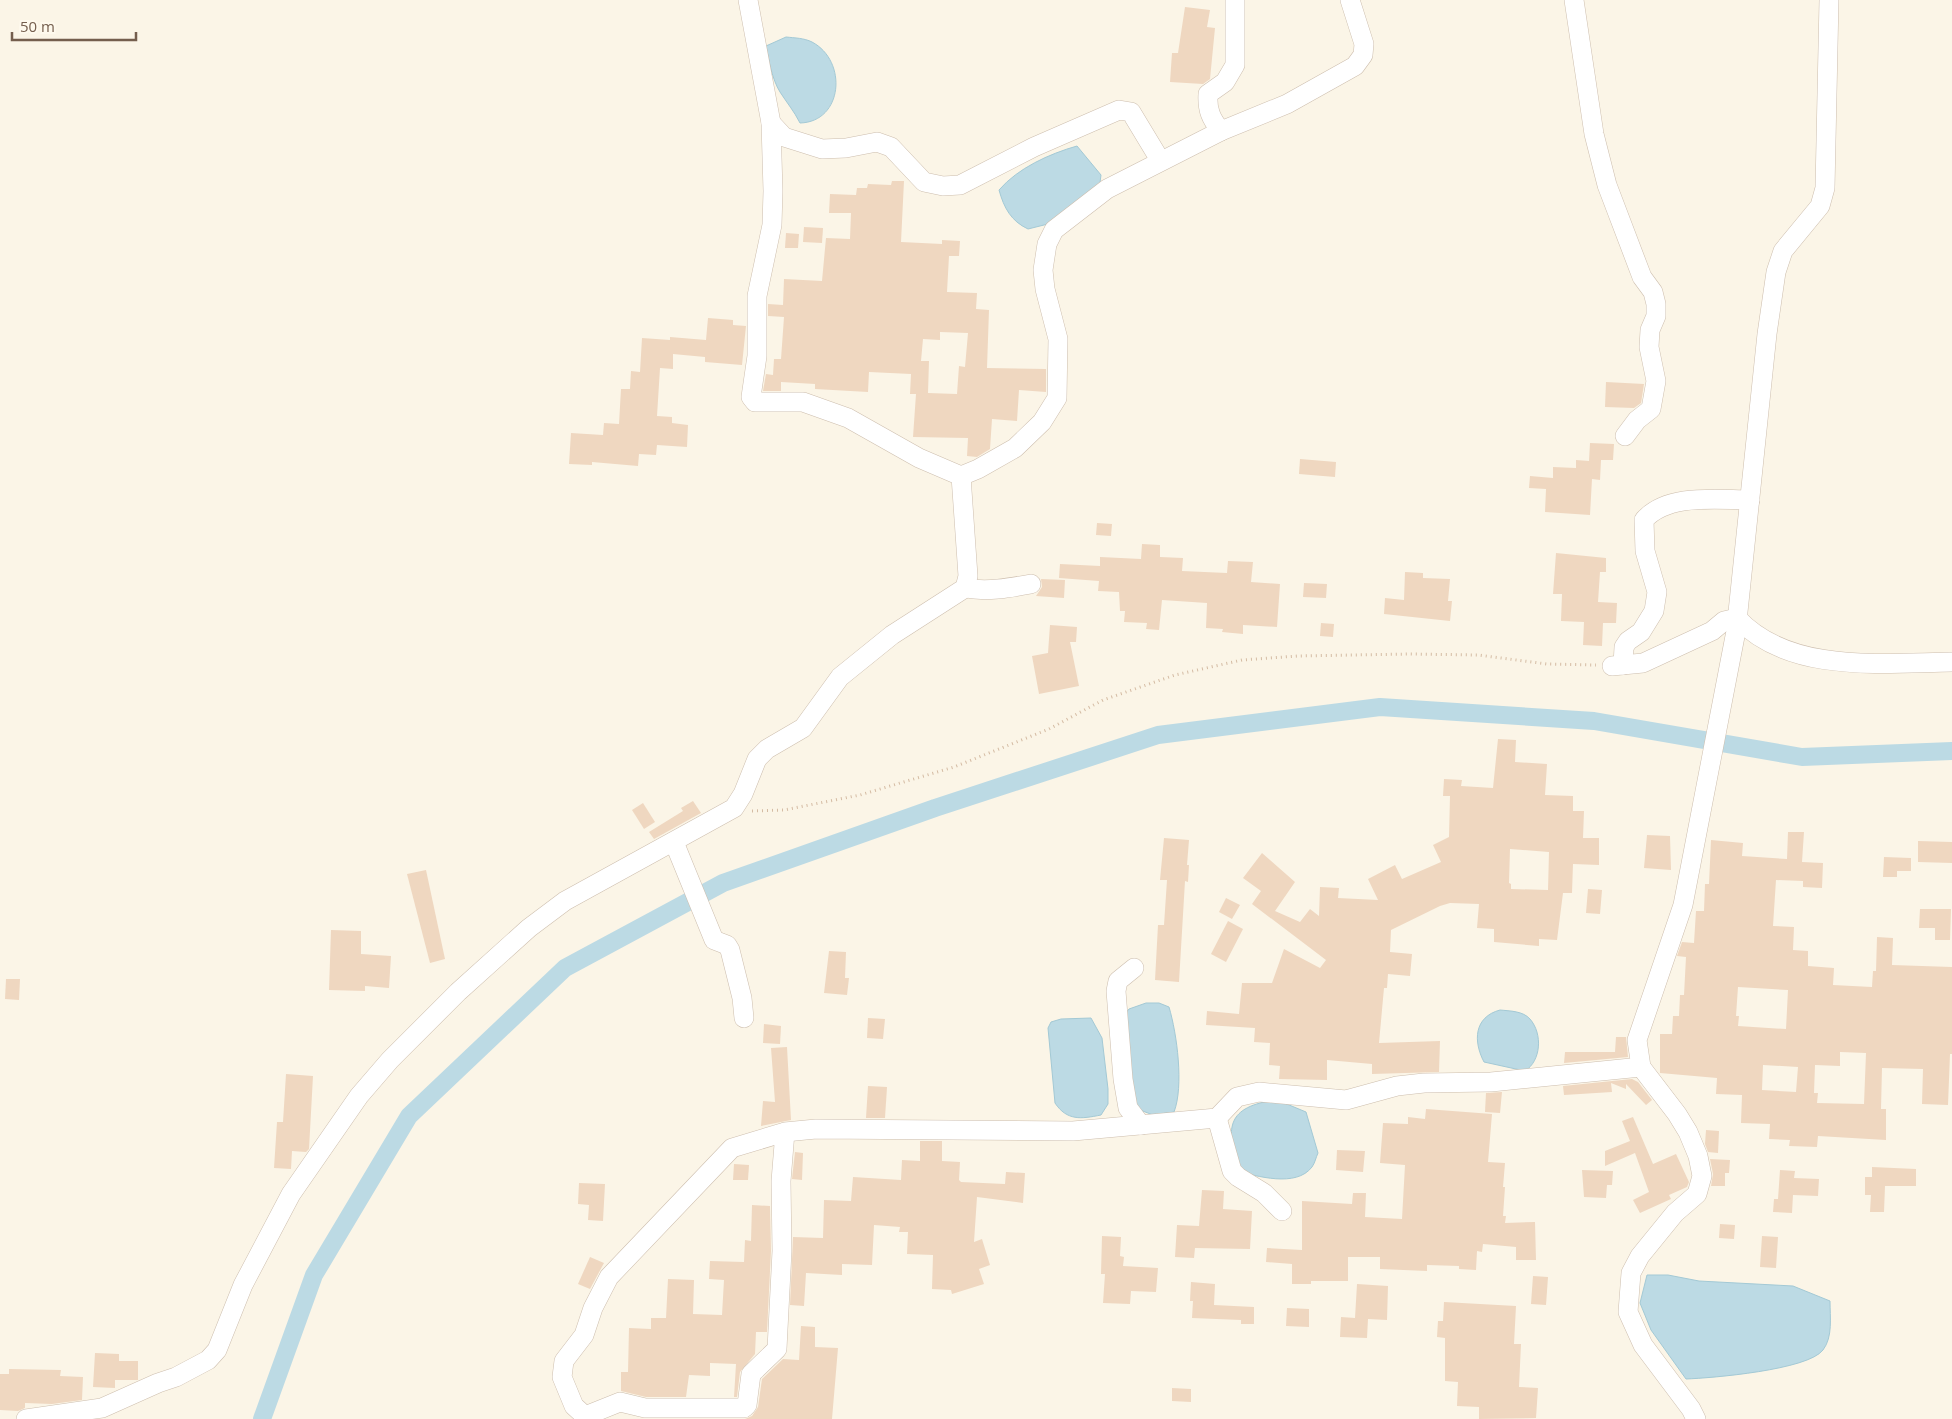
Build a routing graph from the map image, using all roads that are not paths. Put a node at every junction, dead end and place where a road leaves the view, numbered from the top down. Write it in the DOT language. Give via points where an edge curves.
graph roads {
  1 [pos="748,0"];
  2 [pos="1235,0"];
  3 [pos="1350,0"];
  4 [pos="1574,0"];
  5 [pos="1829,0"];
  6 [pos="771,123"];
  7 [pos="1221,132"];
  8 [pos="1160,160"];
  9 [pos="1625,436"];
  10 [pos="961,476"];
  11 [pos="1750,500"];
  12 [pos="1030,584"];
  13 [pos="965,588"];
  14 [pos="1737,624"];
  15 [pos="1952,662"];
  16 [pos="675,845"];
  17 [pos="1134,968"];
  18 [pos="744,1018"];
  19 [pos="1641,1067"];
  20 [pos="1217,1118"];
  21 [pos="1141,1125"];
  22 [pos="785,1132"];
  23 [pos="1282,1211"];
  24 [pos="745,1413"];
  25 [pos="596,1415"];
  26 [pos="26,1419"];
  27 [pos="1696,1419"];
  1 -- 6 [label="street"];
  2 -- 7 [label="street" via="1235,65 1225,82 1208,94 1207,108"];
  3 -- 7 [label="street" via="1364,44 1363,55 1355,66 1287,104"];
  4 -- 9 [label="street" via="1594,134 1607,185 1642,277 1653,292 1656,304 1649,347 1656,381 1651,408"];
  5 -- 11 [label="street" via="1825,188 1820,206 1783,251 1776,272"];
  6 -- 8 [label="street" via="784,138 822,149 878,142 891,147 924,182 943,186 960,184 1034,147 1119,110 1126,110 1131,112"];
  6 -- 10 [label="street" via="772,225 757,296 757,356 750,397 755,402 804,402 848,418 919,458"];
  7 -- 8 [label="street"];
  8 -- 10 [label="street" via="1107,189 1054,230 1047,244 1043,270 1058,338 1057,398 1042,422 1015,448"];
  10 -- 13 [label="street" via="968,576"];
  11 -- 14 [label="street"];
  11 -- 14 [label="street" via="1693,500 1652,511 1644,520 1645,551 1657,592 1656,601 1654,611 1641,632 1624,646 1617,666 1643,663 1712,631 1724,621"];
  12 -- 13 [label="street" via="1004,589"];
  13 -- 16 [label="street" via="892,635 840,677 802,728 757,759 734,808"];
  14 -- 15 [label="street" via="1807,658 1855,662"];
  14 -- 19 [label="street" via="1683,905 1638,1040"];
  16 -- 18 [label="street" via="714,940 727,945 730,950"];
  16 -- 26 [label="street" via="565,901 529,928 390,1060 359,1096 291,1194 243,1285 217,1350 208,1360 102,1408"];
  17 -- 21 [label="street" via="1118,981 1116,991 1128,1108"];
  19 -- 20 [label="street" via="1500,1081 1424,1083 1398,1086 1346,1100 1259,1092 1237,1097"];
  19 -- 27 [label="street" via="1688,1132 1702,1176 1697,1194 1675,1213 1640,1256 1631,1273 1628,1312 1642,1346"];
  20 -- 21 [label="street"];
  20 -- 23 [label="street" via="1232,1171 1264,1193"];
  21 -- 22 [label="street" via="1073,1131 882,1129"];
  22 -- 24 [label="street" via="777,1349 751,1374"];
  22 -- 25 [label="street" via="732,1148 609,1277 584,1335 564,1362 562,1377 578,1412 585,1416"];
  24 -- 25 [label="street" via="644,1408 620,1402"];
}
